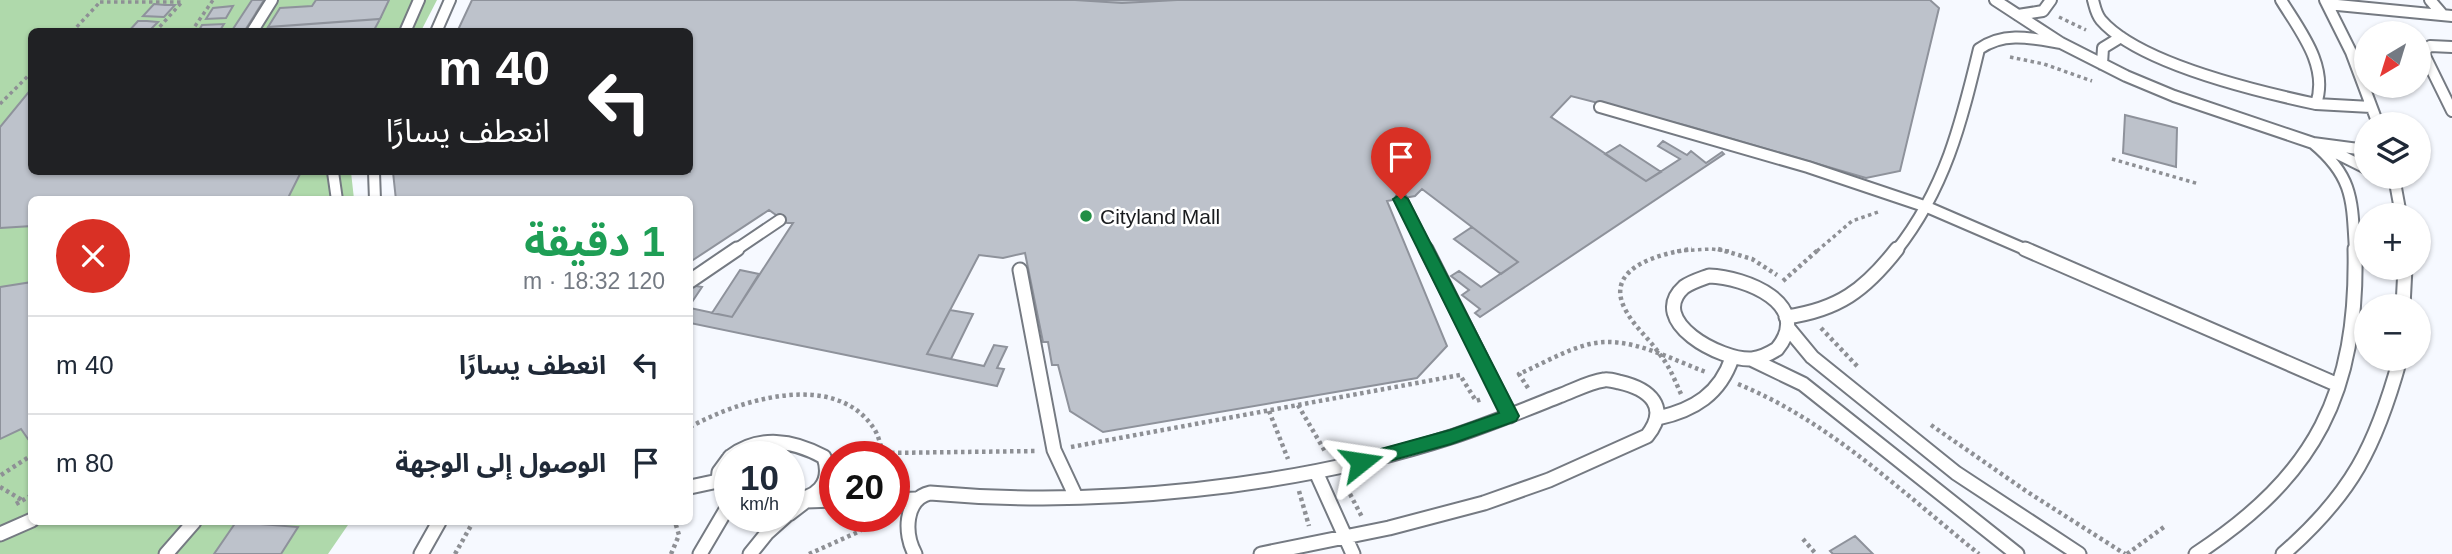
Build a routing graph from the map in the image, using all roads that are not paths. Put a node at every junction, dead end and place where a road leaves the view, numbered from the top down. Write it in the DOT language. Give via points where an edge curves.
graph roads {
  1 [pos="272,0"];
  2 [pos="419,0"];
  3 [pos="450,0"];
  4 [pos="1995,0"];
  5 [pos="2052,0"];
  6 [pos="2093,0"];
  7 [pos="2281,0"];
  8 [pos="2430,0"];
  9 [pos="2326,2"];
  10 [pos="2376,4"];
  11 [pos="2018,15"];
  12 [pos="2448,15"];
  13 [pos="254,28"];
  14 [pos="407,28"];
  15 [pos="438,28"];
  16 [pos="2121,37"];
  17 [pos="2061,43"];
  18 [pos="2452,47"];
  19 [pos="2102,64"];
  20 [pos="2316,104"];
  21 [pos="1600,107"];
  22 [pos="2371,107"];
  23 [pos="2452,111"];
  24 [pos="2373,112"];
  25 [pos="2313,143"];
  26 [pos="2354,148"];
  27 [pos="2354,162"];
  28 [pos="333,175"];
  29 [pos="374,175"];
  30 [pos="2397,190"];
  31 [pos="336,196"];
  32 [pos="375,196"];
  33 [pos="1401,199"];
  34 [pos="2399,203"];
  35 [pos="1927,207"];
  36 [pos="780,220"];
  37 [pos="1020,270"];
  38 [pos="693,279"];
  39 [pos="1787,323"];
  40 [pos="1732,358"];
  41 [pos="1751,359"];
  42 [pos="2397,371"];
  43 [pos="2338,385"];
  44 [pos="1510,416"];
  45 [pos="1658,418"];
  46 [pos="805,447"];
  47 [pos="1316,472"];
  48 [pos="714,486"];
  49 [pos="693,487"];
  50 [pos="1076,497"];
  51 [pos="910,499"];
  52 [pos="916,499"];
  53 [pos="806,501"];
  54 [pos="819,501"];
  55 [pos="28,522"];
  56 [pos="191,525"];
  57 [pos="437,525"];
  58 [pos="714,530"];
  59 [pos="768,532"];
  60 [pos="0,534"];
  61 [pos="1347,538"];
  62 [pos="2080,553"];
  63 [pos="166,554"];
  64 [pos="421,554"];
  65 [pos="700,554"];
  66 [pos="750,554"];
  67 [pos="915,554"];
  68 [pos="1261,554"];
  69 [pos="1353,554"];
  70 [pos="2017,554"];
  71 [pos="2196,554"];
  72 [pos="2283,554"];
  1 -- 13 [label="lane"];
  2 -- 14 [label="lane"];
  3 -- 15 [label="lane"];
  4 -- 11 [label="lane"];
  5 -- 11 [label="lane" via="2044,12"];
  6 -- 16 [label="lane" via="2099,18"];
  7 -- 20 [label="lane" via="2320,71 2322,89"];
  8 -- 12 [label="lane"];
  9 -- 10 [label="lane"];
  9 -- 22 [label="lane"];
  10 -- 12 [label="lane"];
  11 -- 17 [label="lane"];
  16 -- 19 [label="lane" via="2104,48"];
  16 -- 20 [label="lane" via="2226,80"];
  17 -- 19 [label="lane"];
  17 -- 35 [label="lane" via="2007,37 1979,49 1960,130"];
  18 -- 23 [label="lane" via="2430,46 2423,52"];
  19 -- 25 [label="lane" via="2197,104"];
  20 -- 22 [label="lane"];
  21 -- 35 [label="lane"];
  22 -- 24 [label="lane"];
  25 -- 26 [label="lane"];
  25 -- 27 [label="lane"];
  25 -- 43 [label="lane" via="2333,159 2346,181 2355,246 2353,317"];
  28 -- 31 [label="lane"];
  29 -- 32 [label="lane"];
  30 -- 34 [label="lane"];
  33 -- 44 [label="lane"];
  35 -- 39 [label="lane" via="1872,278 1846,301"];
  35 -- 43 [label="lane"];
  36 -- 38 [label="lane"];
  37 -- 50 [label="lane" via="1054,450"];
  39 -- 40 [label="lane" via="1771,297 1747,281 1728,276 1692,280 1680,288 1674,300 1681,329 1694,342"];
  39 -- 41 [label="lane" via="1785,340 1777,349"];
  39 -- 62 [label="lane" via="1812,357 1956,473"];
  40 -- 41 [label="lane"];
  40 -- 45 [label="lane" via="1725,379 1704,402"];
  41 -- 70 [label="lane" via="1803,384"];
  42 -- 72 [label="lane" via="2364,464 2332,509"];
  43 -- 71 [label="lane" via="2329,415 2291,475 2234,530"];
  44 -- 45 [label="lane" via="1592,384 1617,380 1652,398"];
  44 -- 47 [label="lane" via="1438,441"];
  45 -- 61 [label="lane" via="1647,436 1516,493"];
  46 -- 53 [label="lane" via="824,457 828,472 822,488"];
  47 -- 50 [label="lane" via="1159,492"];
  47 -- 61 [label="lane"];
  48 -- 49 [label="lane"];
  50 -- 52 [label="lane" via="930,493"];
  51 -- 52 [label="lane"];
  52 -- 67 [label="lane" via="909,533"];
  53 -- 54 [label="lane"];
  55 -- 60 [label="lane"];
  56 -- 63 [label="lane"];
  57 -- 64 [label="lane"];
  58 -- 65 [label="lane"];
  59 -- 66 [label="lane"];
  61 -- 68 [label="lane"];
  61 -- 69 [label="lane"];
}
